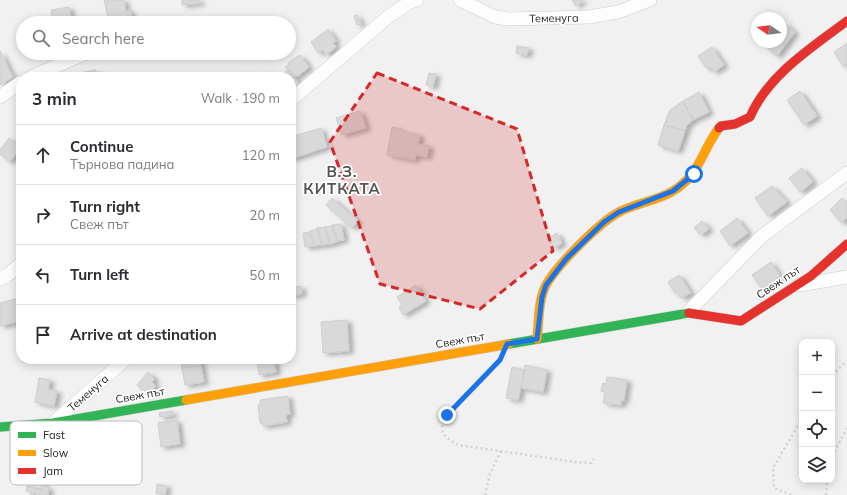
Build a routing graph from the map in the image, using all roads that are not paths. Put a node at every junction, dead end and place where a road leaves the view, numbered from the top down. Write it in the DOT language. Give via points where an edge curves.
graph roads {
  1 [pos="417,0"];
  2 [pos="460,0"];
  3 [pos="650,0"];
  4 [pos="847,21"];
  5 [pos="70,60"];
  6 [pos="42,72"];
  7 [pos="16,86"];
  8 [pos="296,96"];
  9 [pos="0,97"];
  10 [pos="847,173"];
  11 [pos="847,244"];
  12 [pos="16,268"];
  13 [pos="847,277"];
  14 [pos="0,279"];
  15 [pos="794,286"];
  16 [pos="687,313"];
  17 [pos="537,339"];
  18 [pos="120,364"];
  19 [pos="55,421"];
  20 [pos="64,421"];
  21 [pos="10,426"];
  22 [pos="0,427"];
  1 -- 8 [label="street" via="389,16"];
  2 -- 3 [label="street, Теменуга" via="494,17 508,19 589,17 618,12"];
  4 -- 17 [label="street" via="802,55 766,90 757,101 750,117 735,124 721,126 713,136 694,174 673,191 619,212 604,222 566,259 546,285"];
  5 -- 6 [label="street"];
  7 -- 9 [label="street"];
  10 -- 16 [label="street" via="762,236"];
  11 -- 15 [label="street, Свеж път" via="838,254"];
  12 -- 14 [label="street"];
  13 -- 15 [label="street"];
  15 -- 16 [label="street, Свеж път" via="741,322"];
  16 -- 17 [label="street, Свеж път"];
  17 -- 20 [label="street, Свеж път"];
  18 -- 19 [label="street, Теменуга"];
  21 -- 22 [label="street"];
}
